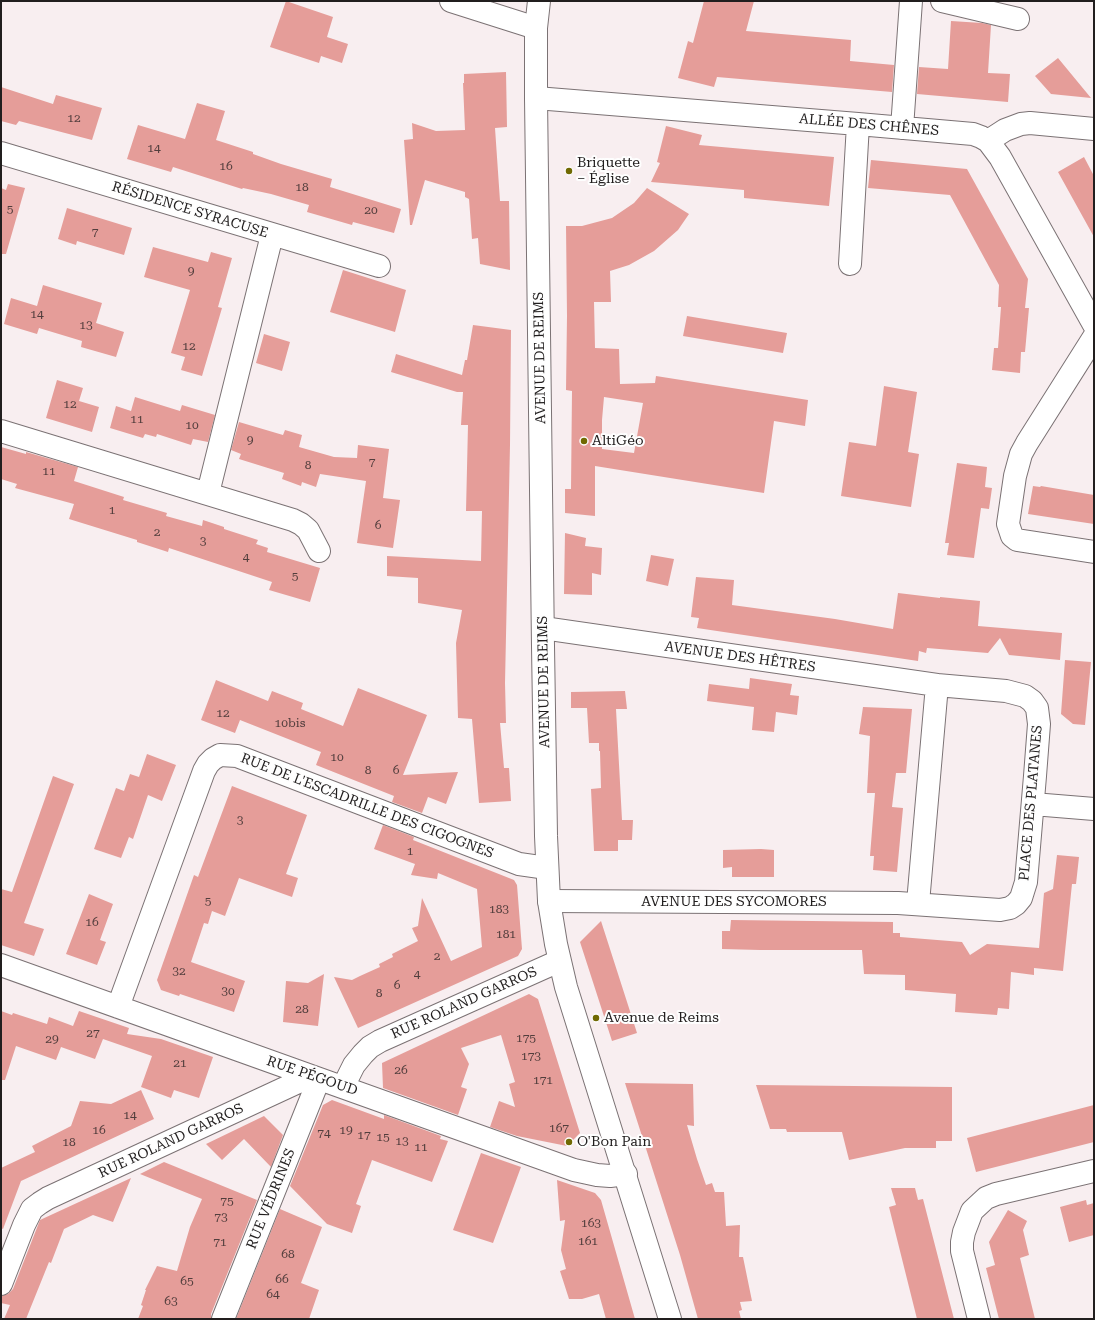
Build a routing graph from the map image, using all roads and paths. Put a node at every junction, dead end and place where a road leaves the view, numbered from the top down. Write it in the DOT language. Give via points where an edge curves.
graph roads {
  1 [pos="451,1"];
  2 [pos="530,1"];
  3 [pos="539,1"];
  4 [pos="911,1"];
  5 [pos="942,1"];
  6 [pos="1018,19"];
  7 [pos="536,28"];
  8 [pos="536,98"];
  9 [pos="858,124"];
  10 [pos="902,128"];
  11 [pos="1094,129"];
  12 [pos="988,141"];
  13 [pos="1,153"];
  14 [pos="272,235"];
  15 [pos="850,264"];
  16 [pos="379,266"];
  17 [pos="1094,325"];
  18 [pos="1094,337"];
  19 [pos="1,431"];
  20 [pos="208,493"];
  21 [pos="318,551"];
  22 [pos="1094,552"];
  23 [pos="542,628"];
  24 [pos="937,685"];
  25 [pos="1033,804"];
  26 [pos="1094,809"];
  27 [pos="548,868"];
  28 [pos="549,901"];
  29 [pos="918,903"];
  30 [pos="559,961"];
  31 [pos="1,965"];
  32 [pos="118,1007"];
  33 [pos="315,1077"];
  34 [pos="343,1087"];
  35 [pos="1094,1171"];
  36 [pos="626,1174"];
  37 [pos="1,1284"];
  38 [pos="223,1319"];
  39 [pos="670,1319"];
  40 [pos="979,1319"];
  1 -- 7 [label="street"];
  2 -- 7 [label="street, AVENUE DE REIMS"];
  3 -- 7 [label="street, AVENUE DE REIMS"];
  4 -- 10 [label="street"];
  5 -- 6 [label="street"];
  7 -- 8 [label="street, AVENUE DE REIMS"];
  8 -- 9 [label="street, ALLÉE DES CHÊNES"];
  8 -- 23 [label="street, AVENUE DE REIMS"];
  9 -- 10 [label="street, ALLÉE DES CHÊNES"];
  9 -- 15 [label="street"];
  10 -- 12 [label="street, ALLÉE DES CHÊNES" via="973,134"];
  11 -- 12 [label="street" via="1021,124"];
  12 -- 17 [label="street" via="1000,157"];
  13 -- 14 [label="street, RÉSIDENCE SYRACUSE"];
  14 -- 16 [label="street, RÉSIDENCE SYRACUSE"];
  14 -- 20 [label="street"];
  18 -- 22 [label="street" via="1027,443 1017,465 1008,524 1012,536 1017,540"];
  19 -- 20 [label="street"];
  20 -- 21 [label="street" via="302,524 308,530"];
  23 -- 24 [label="street, AVENUE DES HÊTRES"];
  23 -- 27 [label="street, AVENUE DE REIMS"];
  24 -- 25 [label="street, PLACE DES PLATANES" via="1006,691 1025,696 1032,701 1037,708 1039,724"];
  24 -- 29 [label="street"];
  25 -- 26 [label="street"];
  25 -- 29 [label="street, PLACE DES PLATANES" via="1026,882 1021,898 1016,904 1000,910"];
  27 -- 28 [label="street, AVENUE DE REIMS"];
  27 -- 32 [label="street, RUE DE L'ESCADRILLE DES CIGOGNES" via="519,864 237,756 220,755 213,759 204,771"];
  28 -- 29 [label="street, AVENUE DES SYCOMORES"];
  28 -- 30 [label="street, AVENUE DE REIMS"];
  30 -- 34 [label="street, RUE ROLAND GARROS" via="380,1041 358,1060"];
  30 -- 36 [label="street, AVENUE DE REIMS"];
  31 -- 32 [label="street, RUE PÉGOUD"];
  32 -- 33 [label="street, RUE PÉGOUD"];
  33 -- 34 [label="street, RUE PÉGOUD"];
  33 -- 37 [label="street, RUE ROLAND GARROS" via="48,1198 32,1210 24,1224"];
  33 -- 38 [label="street, RUE VÉDRINES"];
  34 -- 36 [label="street, RUE PÉGOUD" via="574,1170 597,1175"];
  35 -- 40 [label="street" via="996,1194 986,1198 972,1211 964,1232 962,1251"];
  36 -- 39 [label="street, AVENUE DE REIMS"];
}
